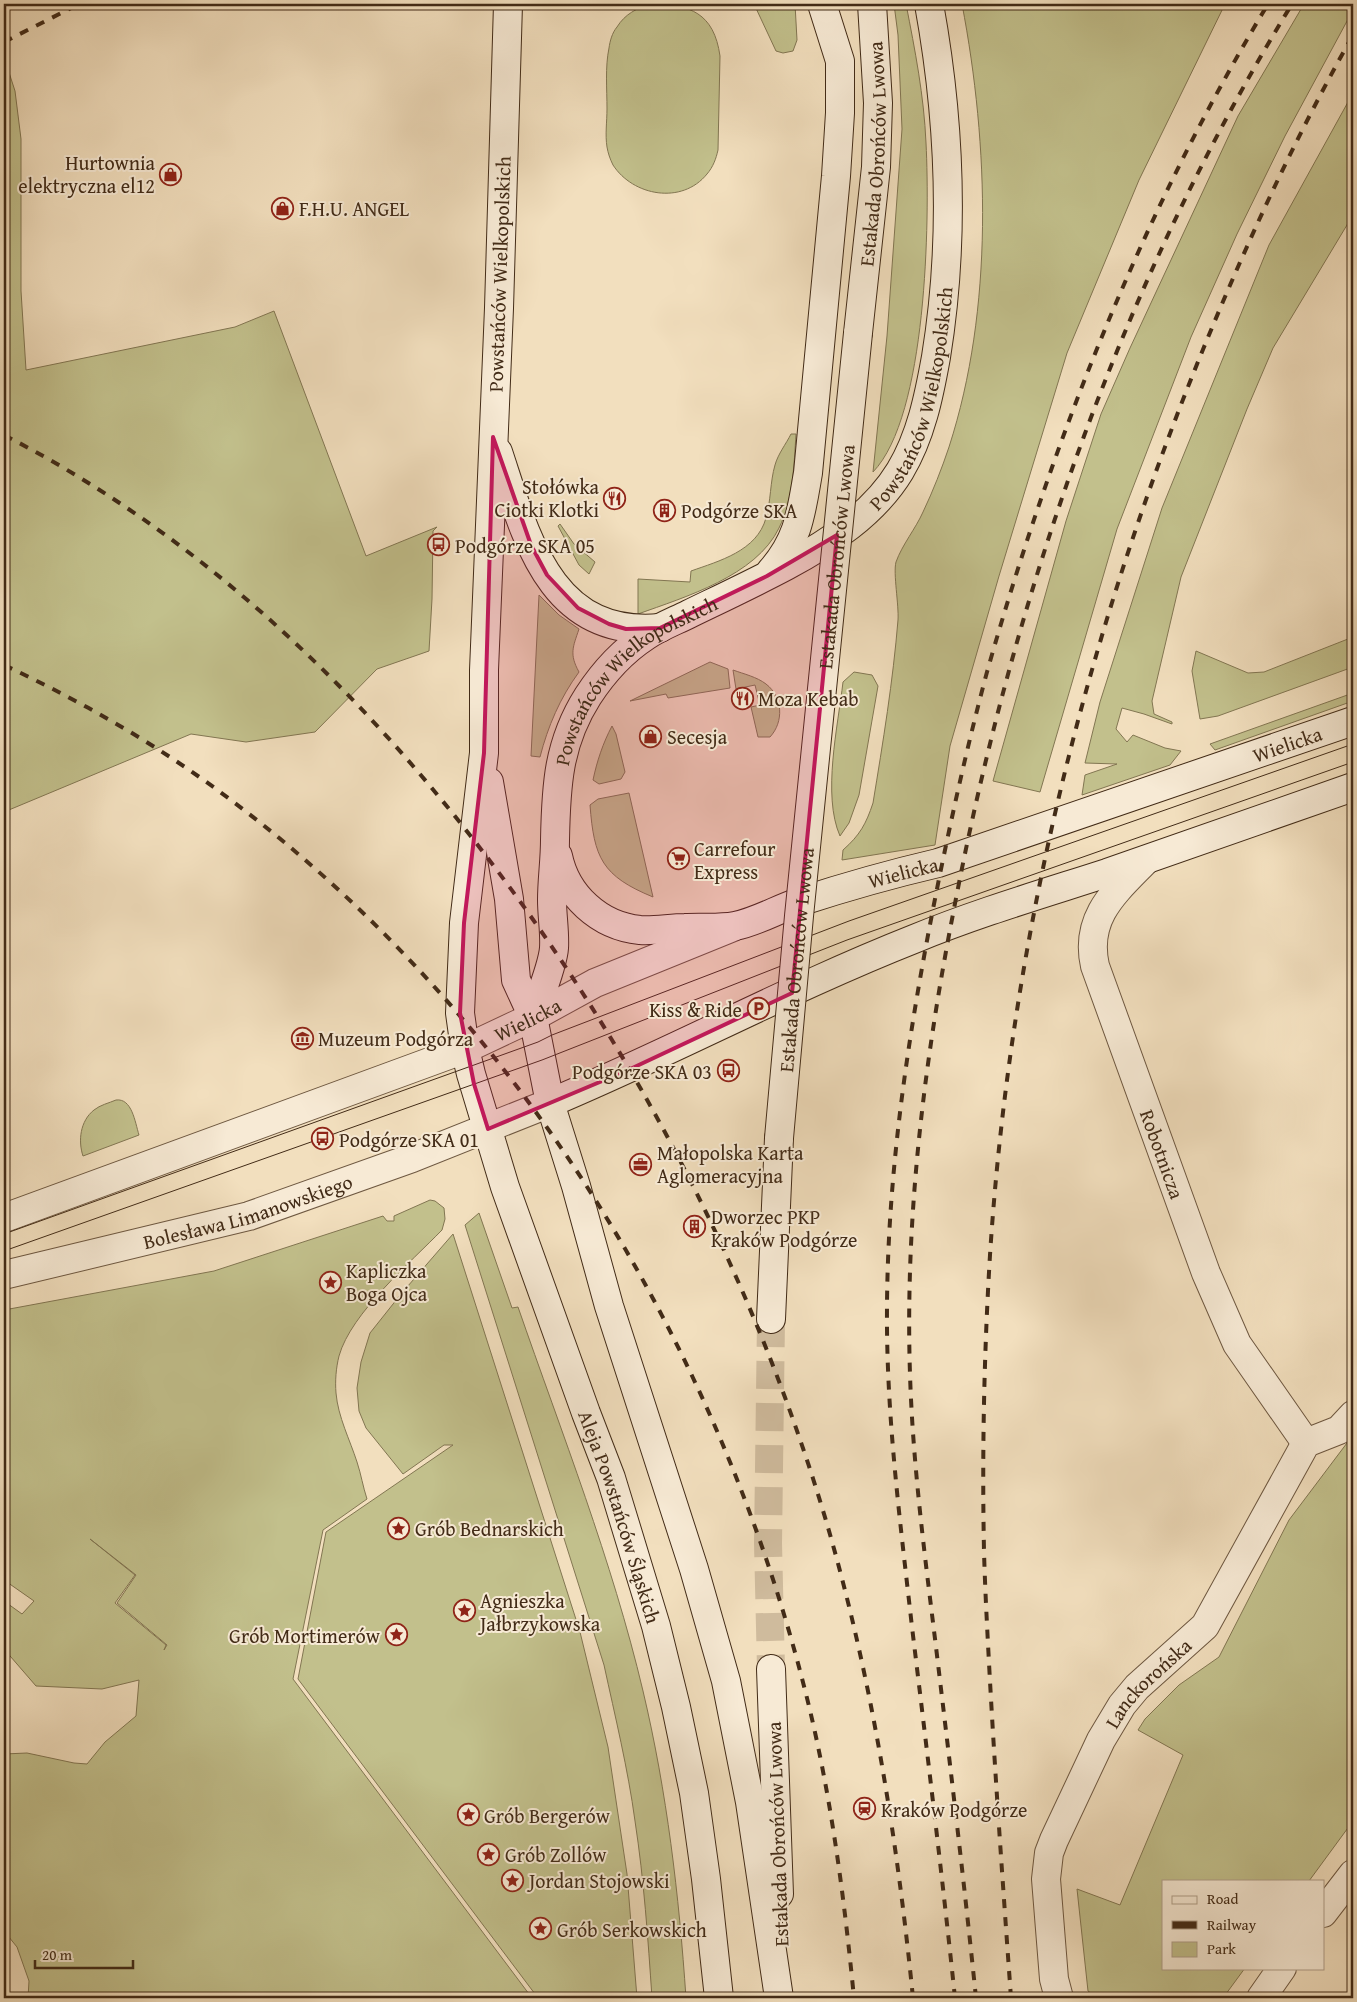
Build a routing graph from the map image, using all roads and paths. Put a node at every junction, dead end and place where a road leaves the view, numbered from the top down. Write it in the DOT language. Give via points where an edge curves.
graph roads {
  1 [pos="508,4"];
  2 [pos="822,4"];
  3 [pos="872,4"];
  4 [pos="929,4"];
  5 [pos="493,437"];
  6 [pos="767,576"];
  7 [pos="660,628"];
  8 [pos="1353,721"];
  9 [pos="484,753"];
  10 [pos="1353,787"];
  11 [pos="555,840"];
  12 [pos="1146,860"];
  13 [pos="735,926"];
  14 [pos="533,1017"];
  15 [pos="465,1049"];
  16 [pos="550,1103"];
  17 [pos="488,1129"];
  18 [pos="4,1218"];
  19 [pos="4,1275"];
  20 [pos="771,1319"];
  21 [pos="1353,1415"];
  22 [pos="1306,1444"];
  23 [pos="771,1669"];
  24 [pos="1353,1874"];
  25 [pos="1324,1912"];
  26 [pos="1281,1970"];
  27 [pos="719,1998"];
  28 [pos="781,1998"];
  29 [pos="1059,1998"];
  30 [pos="1261,1998"];
  1 -- 5 [label="main road, Powstańców Wielkopolskich"];
  2 -- 6 [label="main road" via="840,61 840,113 808,473 793,540 785,556"];
  3 -- 20 [label="main road, Estakada Obrońców Lwowa, bridge" via="878,103 876,167 799,916 779,1138"];
  4 -- 6 [label="main road, Powstańców Wielkopolskich" via="947,144 948,193 941,324 924,418 900,471 874,504 821,547"];
  5 -- 7 [label="main road" via="531,545 547,575 562,594 584,612 609,624 626,629"];
  5 -- 9 [label="main road, Powstańców Wielkopolskich"];
  6 -- 7 [label="main road, Powstańców Wielkopolskich"];
  7 -- 11 [label="main road, Powstańców Wielkopolskich" via="614,663 590,692 573,723 558,775"];
  8 -- 13 [label="main road, Wielicka" via="938,862 797,903"];
  9 -- 14 [label="main road, Powstańców Wielkopolskich" via="509,899 516,980"];
  9 -- 15 [label="main road, Powstańców Wielkopolskich" via="464,924 460,1013"];
  10 -- 12 [label="main road"];
  11 -- 13 [label="main road, Powstańców Wielkopolskich" via="572,890 589,909 609,922 627,928 652,930"];
  11 -- 14 [label="main road, Powstańców Wielkopolskich" via="554,951"];
  12 -- 16 [label="main road" via="915,938"];
  12 -- 22 [label="main road, Robotnicza" via="1114,893 1097,918 1092,944 1095,966 1206,1273 1230,1329"];
  13 -- 14 [label="main road, Wielicka" via="595,984"];
  14 -- 15 [label="main road, Wielicka"];
  14 -- 16 [label="main road, Powstańców Wielkopolskich"];
  15 -- 17 [label="main road, Aleja Powstańców Śląskich"];
  15 -- 18 [label="main road"];
  16 -- 17 [label="main road"];
  16 -- 28 [label="main road" via="609,1306 694,1569 726,1681 750,1802"];
  17 -- 19 [label="main road, Bolesława Limanowskiego" via="250,1216"];
  17 -- 27 [label="main road, Aleja Powstańców Śląskich" via="505,1187 612,1478 656,1626 694,1793"];
  21 -- 22 [label="main road" via="1339,1430"];
  22 -- 29 [label="main road, Lanckorońska" via="1205,1626 1137,1687 1112,1721 1054,1840 1046,1879 1054,1979"];
  23 -- 28 [label="main road, Estakada Obrońców Lwowa"];
  24 -- 25 [label="main road"];
  26 -- 30 [label="main road"];
}
